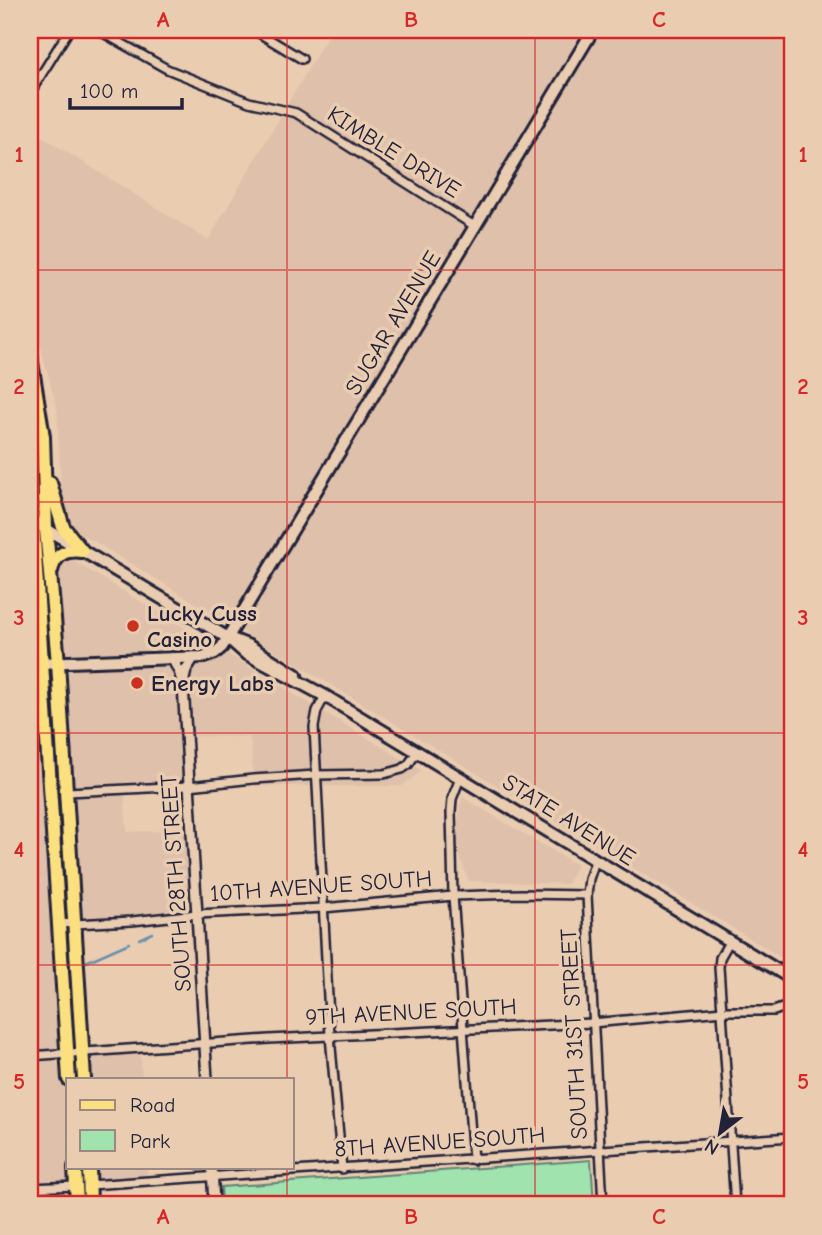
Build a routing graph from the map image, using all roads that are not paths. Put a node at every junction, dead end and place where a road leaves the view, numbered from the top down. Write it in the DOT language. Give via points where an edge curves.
graph roads {
  1 [pos="69,30"];
  2 [pos="98,30"];
  3 [pos="254,30"];
  4 [pos="593,30"];
  5 [pos="302,59"];
  6 [pos="30,93"];
  7 [pos="476,227"];
  8 [pos="30,356"];
  9 [pos="43,454"];
  10 [pos="30,478"];
  11 [pos="32,520"];
  12 [pos="46,529"];
  13 [pos="82,551"];
  14 [pos="50,577"];
  15 [pos="228,638"];
  16 [pos="194,657"];
  17 [pos="172,659"];
  18 [pos="41,663"];
  19 [pos="58,663"];
  20 [pos="183,685"];
  21 [pos="325,696"];
  22 [pos="416,752"];
  23 [pos="316,775"];
  24 [pos="460,778"];
  25 [pos="189,786"];
  26 [pos="67,792"];
  27 [pos="595,861"];
  28 [pos="587,895"];
  29 [pos="453,896"];
  30 [pos="323,908"];
  31 [pos="197,914"];
  32 [pos="59,923"];
  33 [pos="74,924"];
  34 [pos="729,942"];
  35 [pos="792,979"];
  36 [pos="792,1002"];
  37 [pos="723,1011"];
  38 [pos="592,1023"];
  39 [pos="463,1028"];
  40 [pos="330,1036"];
  41 [pos="205,1045"];
  42 [pos="67,1053"];
  43 [pos="82,1053"];
  44 [pos="30,1056"];
  45 [pos="69,1078"];
  46 [pos="84,1078"];
  47 [pos="207,1078"];
  48 [pos="792,1137"];
  49 [pos="732,1141"];
  50 [pos="600,1149"];
  51 [pos="473,1160"];
  52 [pos="75,1168"];
  53 [pos="89,1168"];
  54 [pos="212,1168"];
  55 [pos="342,1169"];
  56 [pos="213,1178"];
  57 [pos="90,1185"];
  58 [pos="76,1186"];
  59 [pos="30,1188"];
  60 [pos="77,1205"];
  61 [pos="90,1205"];
  62 [pos="214,1205"];
  63 [pos="603,1205"];
  64 [pos="735,1205"];
  1 -- 6 [label="street"];
  2 -- 7 [label="street, KIMBLE DRIVE" via="167,69 249,102 296,113"];
  3 -- 5 [label="street"];
  4 -- 7 [label="main road, SUGAR AVENUE"];
  7 -- 15 [label="main road, SUGAR AVENUE"];
  8 -- 9 [label="main road"];
  9 -- 12 [label="main road"];
  9 -- 13 [label="main road" via="61,524"];
  10 -- 11 [label="main road"];
  11 -- 12 [label="main road, STATE AVENUE"];
  11 -- 18 [label="main road"];
  12 -- 13 [label="main road, STATE AVENUE"];
  12 -- 14 [label="main road"];
  13 -- 14 [label="main road" via="59,555"];
  13 -- 15 [label="main road, STATE AVENUE"];
  14 -- 19 [label="main road"];
  15 -- 16 [label="main road" via="212,654"];
  15 -- 21 [label="main road, STATE AVENUE" via="275,661"];
  16 -- 17 [label="main road"];
  16 -- 20 [label="street, SOUTH 28TH STREET"];
  17 -- 19 [label="main road"];
  17 -- 20 [label="street, SOUTH 28TH STREET"];
  18 -- 19 [label="main road"];
  18 -- 32 [label="main road"];
  19 -- 26 [label="main road"];
  20 -- 25 [label="street, SOUTH 28TH STREET"];
  21 -- 22 [label="main road, STATE AVENUE"];
  21 -- 23 [label="street" via="314,727"];
  22 -- 23 [label="street" via="408,765 395,772"];
  22 -- 24 [label="main road, STATE AVENUE"];
  23 -- 25 [label="street"];
  23 -- 30 [label="street"];
  24 -- 27 [label="main road, STATE AVENUE"];
  24 -- 29 [label="street" via="451,812"];
  25 -- 26 [label="street"];
  25 -- 31 [label="street, SOUTH 28TH STREET"];
  26 -- 33 [label="main road"];
  27 -- 28 [label="street, SOUTH 31ST STREET"];
  27 -- 34 [label="main road, STATE AVENUE"];
  28 -- 29 [label="street, 10TH AVENUE SOUTH"];
  28 -- 38 [label="street, SOUTH 31ST STREET"];
  29 -- 30 [label="street, 10TH AVENUE SOUTH"];
  29 -- 39 [label="street"];
  30 -- 31 [label="street, 10TH AVENUE SOUTH"];
  30 -- 40 [label="street"];
  31 -- 33 [label="street, 10TH AVENUE SOUTH"];
  31 -- 41 [label="street, SOUTH 28TH STREET"];
  32 -- 33 [label="street, 10TH AVENUE SOUTH"];
  32 -- 42 [label="main road"];
  33 -- 43 [label="main road"];
  34 -- 35 [label="main road, STATE AVENUE"];
  34 -- 37 [label="street" via="720,958"];
  36 -- 37 [label="street, 9TH AVENUE SOUTH" via="774,1011"];
  37 -- 38 [label="street, 9TH AVENUE SOUTH"];
  37 -- 49 [label="street"];
  38 -- 39 [label="street, 9TH AVENUE SOUTH"];
  38 -- 50 [label="street, SOUTH 31ST STREET"];
  39 -- 40 [label="street, 9TH AVENUE SOUTH"];
  39 -- 51 [label="street"];
  40 -- 41 [label="street, 9TH AVENUE SOUTH"];
  40 -- 55 [label="street"];
  41 -- 43 [label="street, 9TH AVENUE SOUTH"];
  41 -- 47 [label="street, SOUTH 28TH STREET"];
  42 -- 43 [label="street, 9TH AVENUE SOUTH"];
  42 -- 44 [label="street, 9TH AVENUE SOUTH"];
  42 -- 45 [label="main road"];
  43 -- 46 [label="main road"];
  48 -- 49 [label="street, 8TH AVENUE SOUTH"];
  49 -- 50 [label="street, 8TH AVENUE SOUTH"];
  49 -- 64 [label="street"];
  50 -- 51 [label="street, 8TH AVENUE SOUTH"];
  50 -- 63 [label="street, SOUTH 31ST STREET"];
  51 -- 55 [label="street, 8TH AVENUE SOUTH"];
  52 -- 58 [label="main road"];
  53 -- 57 [label="main road"];
  54 -- 56 [label="street"];
  55 -- 56 [label="street, 8TH AVENUE SOUTH"];
  56 -- 57 [label="street, 8TH AVENUE SOUTH"];
  56 -- 62 [label="street"];
  57 -- 61 [label="main road"];
  58 -- 59 [label="street"];
  58 -- 60 [label="main road"];
}
